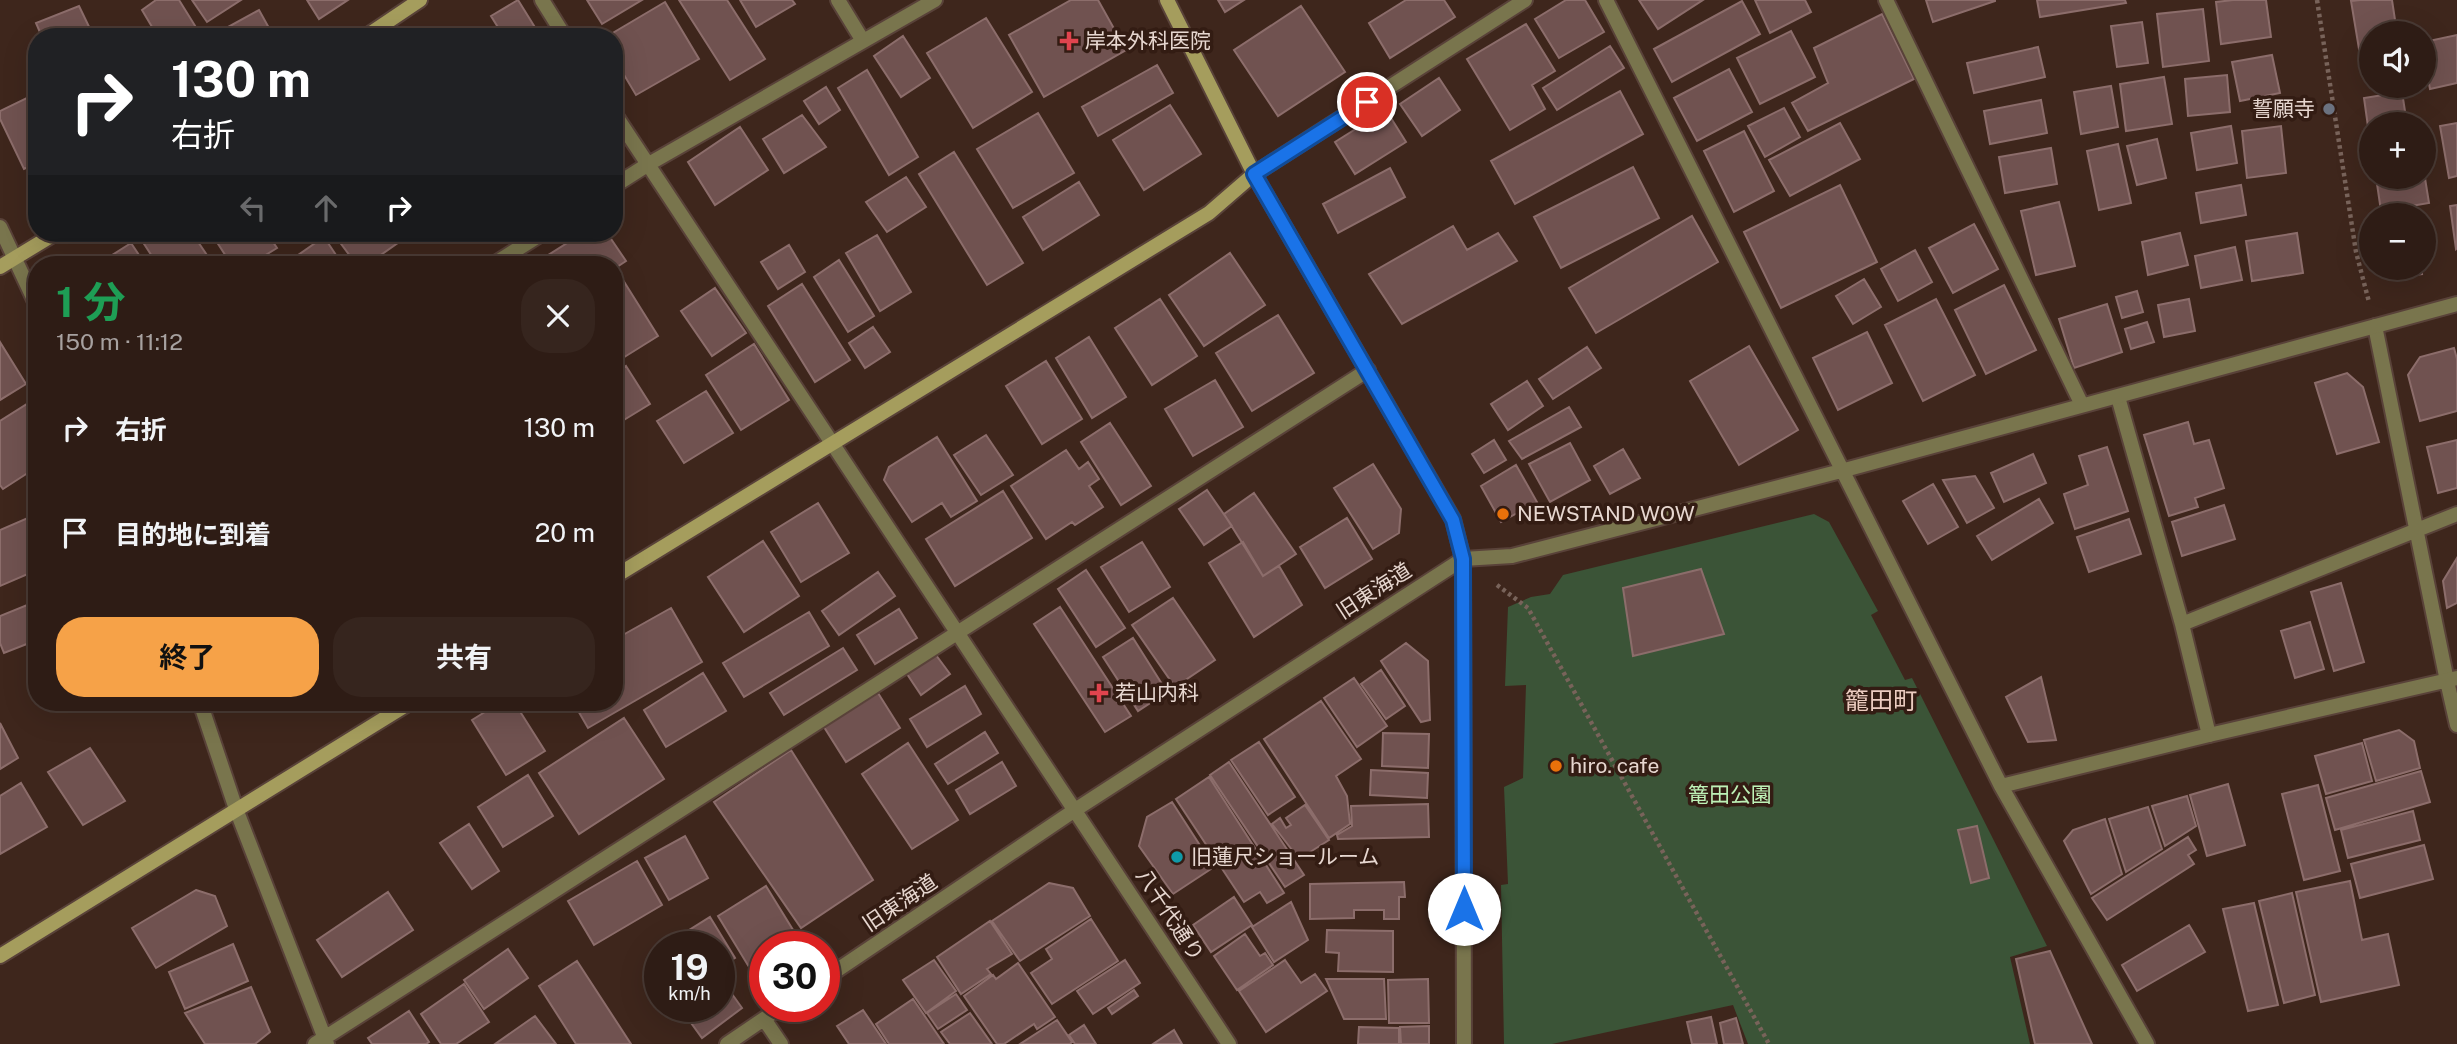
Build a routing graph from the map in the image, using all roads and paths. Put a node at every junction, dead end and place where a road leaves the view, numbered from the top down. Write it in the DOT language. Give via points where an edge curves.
graph roads {
  1 [pos="420,0"];
  2 [pos="542,0"];
  3 [pos="838,0"];
  4 [pos="935,0"];
  5 [pos="1167,0"];
  6 [pos="1525,0"];
  7 [pos="1606,0"];
  8 [pos="1886,0"];
  9 [pos="2317,0"];
  10 [pos="378,28"];
  11 [pos="559,28"];
  12 [pos="863,41"];
  13 [pos="623,128"];
  14 [pos="647,165"];
  15 [pos="1254,174"];
  16 [pos="623,181"];
  17 [pos="0,227"];
  18 [pos="41,242"];
  19 [pos="529,242"];
  20 [pos="507,256"];
  21 [pos="14,258"];
  22 [pos="0,267"];
  23 [pos="28,287"];
  24 [pos="2457,304"];
  25 [pos="2375,327"];
  26 [pos="1368,370"];
  27 [pos="2118,397"];
  28 [pos="2082,405"];
  29 [pos="834,443"];
  30 [pos="1841,471"];
  31 [pos="2457,514"];
  32 [pos="2418,528"];
  33 [pos="1463,559"];
  34 [pos="623,572"];
  35 [pos="2182,624"];
  36 [pos="958,632"];
  37 [pos="2452,679"];
  38 [pos="203,711"];
  39 [pos="396,711"];
  40 [pos="2457,725"];
  41 [pos="2208,735"];
  42 [pos="2001,786"];
  43 [pos="236,809"];
  44 [pos="1075,810"];
  45 [pos="0,956"];
  46 [pos="840,968"];
  47 [pos="760,1022"];
  48 [pos="766,1022"];
  49 [pos="322,1042"];
  50 [pos="727,1044"];
  51 [pos="781,1044"];
  52 [pos="1228,1044"];
  53 [pos="1464,1044"];
  54 [pos="1769,1044"];
  55 [pos="2147,1044"];
  1 -- 10 [label="street"];
  2 -- 11 [label="street"];
  3 -- 12 [label="street"];
  4 -- 12 [label="street"];
  5 -- 15 [label="street"];
  6 -- 15 [label="street"];
  7 -- 30 [label="street"];
  8 -- 28 [label="street"];
  9 -- 25 [label="path" via="2356,252"];
  12 -- 14 [label="street"];
  13 -- 14 [label="street, 八千代通り"];
  14 -- 16 [label="street"];
  14 -- 29 [label="street, 八千代通り"];
  15 -- 26 [label="street"];
  15 -- 29 [label="street" via="1209,213"];
  17 -- 21 [label="street"];
  18 -- 21 [label="street"];
  19 -- 20 [label="street"];
  21 -- 22 [label="street"];
  21 -- 23 [label="street"];
  24 -- 25 [label="street"];
  25 -- 27 [label="street"];
  25 -- 32 [label="street"];
  26 -- 33 [label="street" via="1453,520"];
  26 -- 36 [label="street"];
  27 -- 28 [label="street"];
  27 -- 35 [label="street"];
  28 -- 30 [label="street"];
  29 -- 34 [label="street"];
  29 -- 36 [label="street, 八千代通り"];
  30 -- 33 [label="street" via="1512,556"];
  30 -- 42 [label="street"];
  31 -- 32 [label="street"];
  32 -- 35 [label="street"];
  32 -- 37 [label="street"];
  33 -- 44 [label="street, 旧東海道"];
  33 -- 53 [label="street"];
  33 -- 54 [label="path" via="1528,608"];
  35 -- 41 [label="street"];
  36 -- 44 [label="street, 八千代通り"];
  36 -- 49 [label="street"];
  37 -- 40 [label="street"];
  37 -- 41 [label="street"];
  38 -- 43 [label="street"];
  39 -- 43 [label="street"];
  41 -- 42 [label="street"];
  42 -- 55 [label="street"];
  43 -- 45 [label="street"];
  43 -- 49 [label="street"];
  44 -- 46 [label="street, 旧東海道"];
  44 -- 52 [label="street, 八千代通り"];
  47 -- 50 [label="street"];
  48 -- 51 [label="street"];
}
